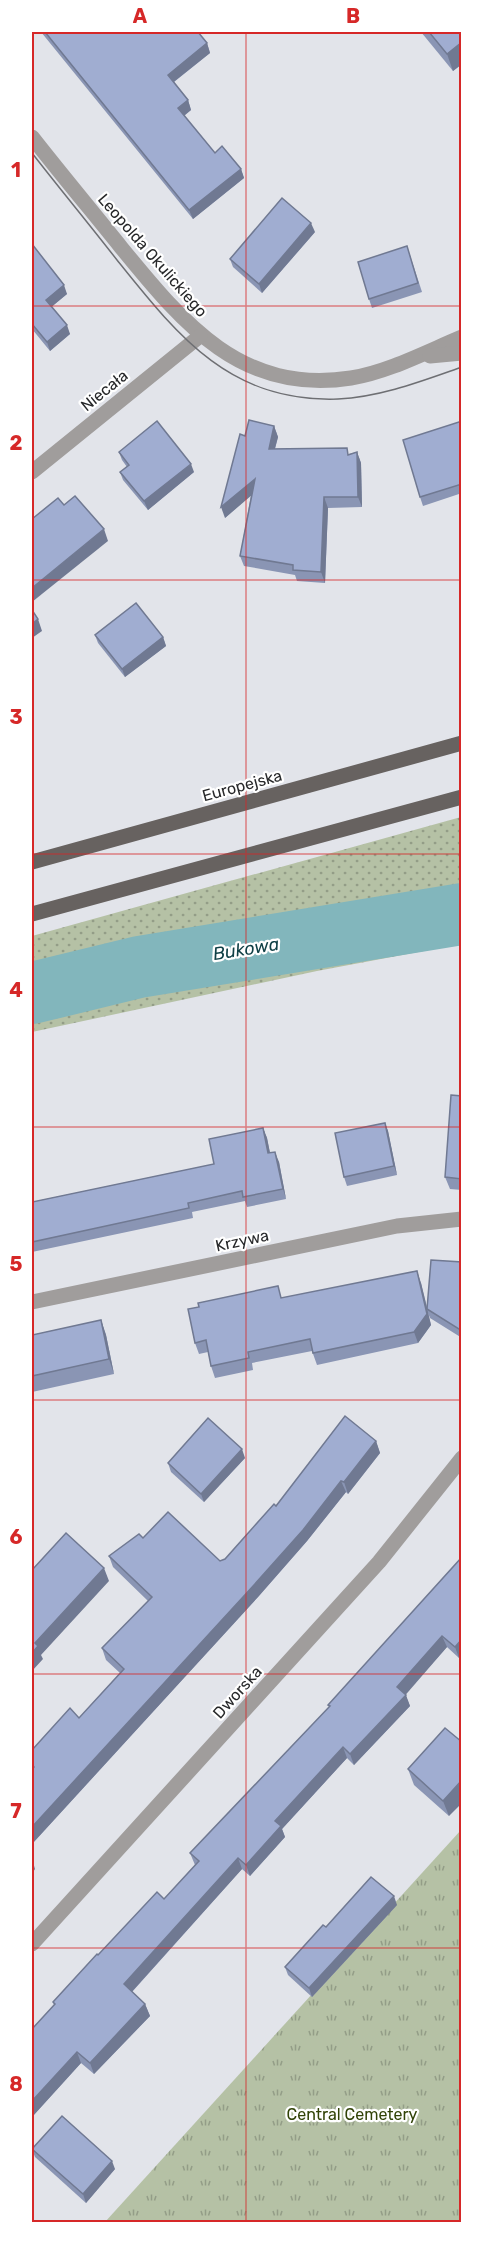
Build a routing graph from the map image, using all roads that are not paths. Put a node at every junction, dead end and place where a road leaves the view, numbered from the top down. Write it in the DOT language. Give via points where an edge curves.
graph roads {
  1 [pos="32,137"];
  2 [pos="200,336"];
  3 [pos="462,338"];
  4 [pos="462,353"];
  5 [pos="406,360"];
  6 [pos="32,472"];
  7 [pos="462,742"];
  8 [pos="462,797"];
  9 [pos="32,862"];
  10 [pos="32,915"];
  11 [pos="462,1219"];
  12 [pos="32,1302"];
  13 [pos="462,1458"];
  14 [pos="32,1944"];
  1 -- 2 [label="street, Leopolda Okulickiego" via="151,284"];
  2 -- 5 [label="street, Leopolda Okulickiego" via="251,367 300,380 354,378"];
  2 -- 6 [label="street, Niecała"];
  3 -- 5 [label="street, Leopolda Okulickiego"];
  4 -- 5 [label="street, Leopolda Okulickiego"];
  7 -- 9 [label="main road, Europejska"];
  8 -- 10 [label="main road"];
  11 -- 12 [label="street, Krzywa" via="396,1226"];
  13 -- 14 [label="street, Dworska" via="379,1562"];
}
